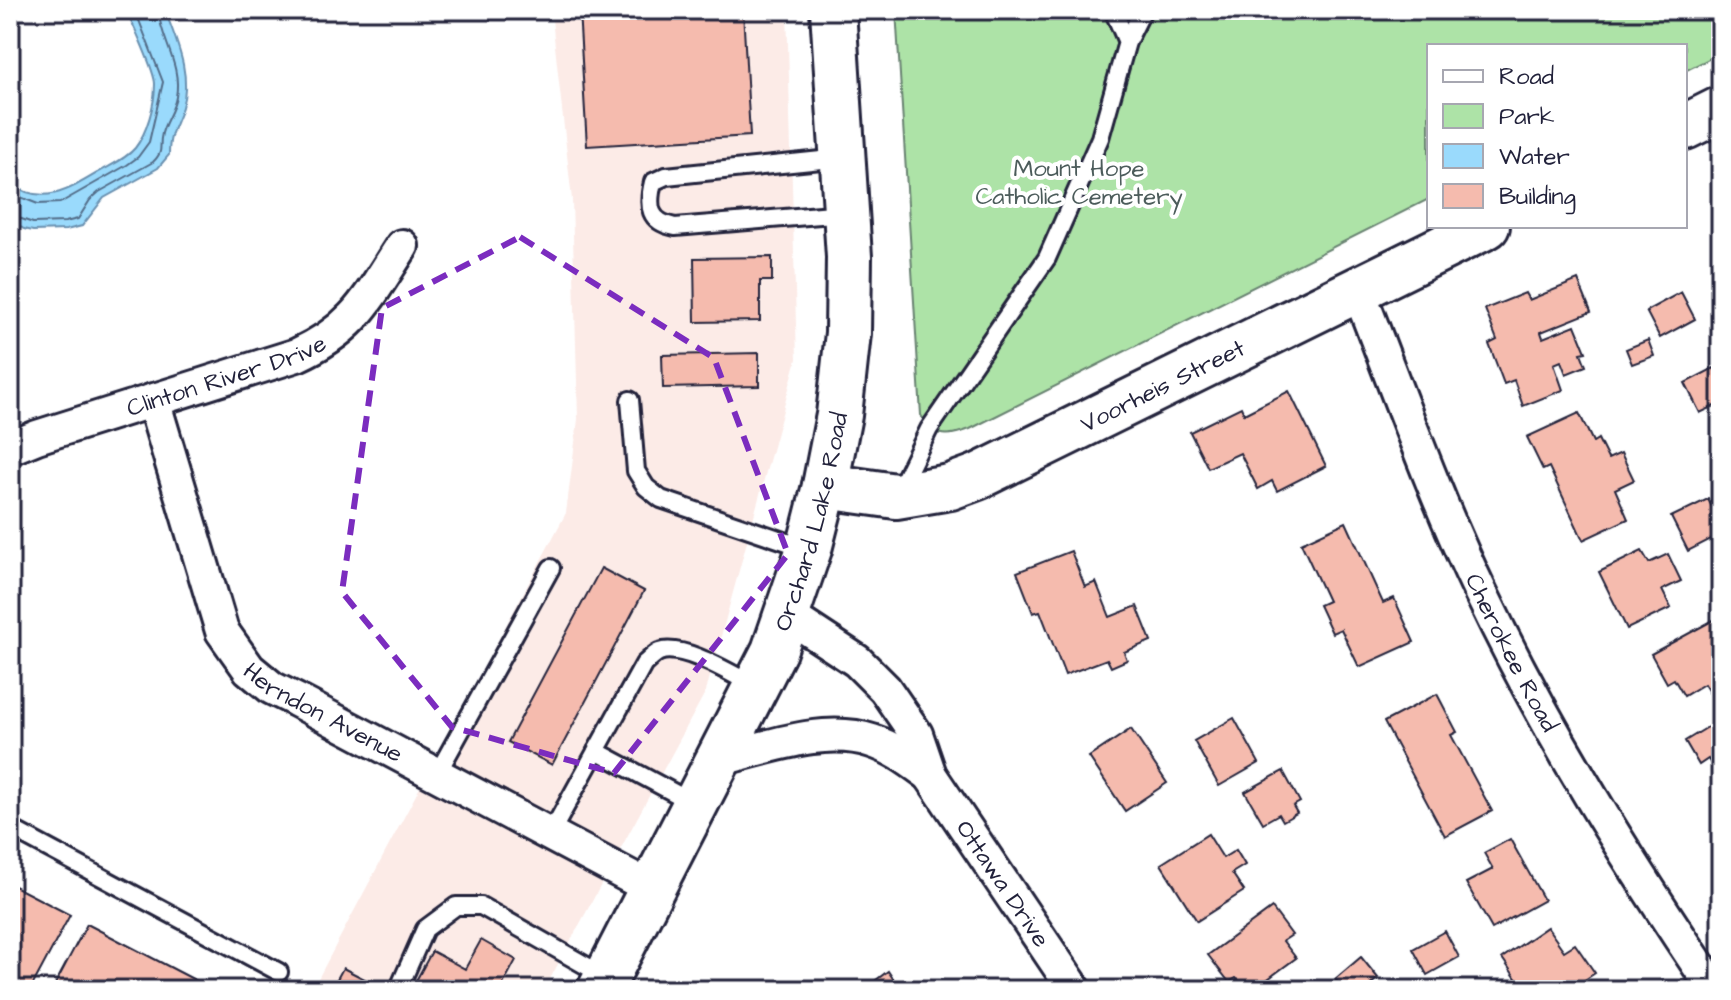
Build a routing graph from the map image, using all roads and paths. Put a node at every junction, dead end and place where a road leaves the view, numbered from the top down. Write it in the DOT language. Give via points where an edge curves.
graph roads {
  1 [pos="833,10"];
  2 [pos="1113,10"];
  3 [pos="1143,10"];
  4 [pos="1127,42"];
  5 [pos="1721,109"];
  6 [pos="1687,126"];
  7 [pos="842,158"];
  8 [pos="846,213"];
  9 [pos="1483,228"];
  10 [pos="402,246"];
  11 [pos="1358,290"];
  12 [pos="153,400"];
  13 [pos="630,400"];
  14 [pos="10,448"];
  15 [pos="825,486"];
  16 [pos="896,496"];
  17 [pos="809,549"];
  18 [pos="551,568"];
  19 [pos="787,615"];
  20 [pos="757,687"];
  21 [pos="596,751"];
  22 [pos="720,759"];
  23 [pos="437,774"];
  24 [pos="930,775"];
  25 [pos="696,805"];
  26 [pos="10,828"];
  27 [pos="551,833"];
  28 [pos="653,889"];
  29 [pos="279,972"];
  30 [pos="604,984"];
  31 [pos="398,990"];
  32 [pos="1075,990"];
  33 [pos="1715,990"];
  1 -- 7 [label="main road, Orchard Lake Road"];
  2 -- 4 [label="lane"];
  3 -- 4 [label="lane"];
  4 -- 16 [label="lane" via="1100,138 1047,258 929,429"];
  5 -- 6 [label="main road"];
  7 -- 8 [label="main road, Orchard Lake Road"];
  7 -- 8 [label="lane" via="666,176 653,182 650,196 660,224 675,227"];
  8 -- 15 [label="main road, Orchard Lake Road" via="848,333"];
  9 -- 11 [label="main road, Voorheis Street"];
  10 -- 12 [label="street, Clinton River Drive" via="356,315 324,343"];
  11 -- 16 [label="main road, Voorheis Street" via="977,477"];
  11 -- 33 [label="street, Cherokee Road" via="1436,492 1507,646 1598,810"];
  12 -- 14 [label="street, Clinton River Drive"];
  12 -- 23 [label="street, Herndon Avenue" via="215,612 232,648 272,688"];
  13 -- 17 [label="lane" via="636,471 646,487 661,499"];
  15 -- 16 [label="main road, Voorheis Street"];
  15 -- 17 [label="main road, Orchard Lake Road"];
  17 -- 19 [label="main road, Orchard Lake Road"];
  18 -- 23 [label="lane"];
  19 -- 20 [label="main road, Orchard Lake Road"];
  19 -- 24 [label="street, Ottawa Drive" via="875,677 916,734"];
  20 -- 21 [label="lane" via="676,650 659,652 644,664"];
  20 -- 22 [label="main road, Orchard Lake Road"];
  21 -- 25 [label="lane"];
  21 -- 27 [label="lane"];
  22 -- 24 [label="street, Ottawa Drive" via="816,737 854,736 887,746"];
  22 -- 25 [label="main road, Orchard Lake Road"];
  23 -- 27 [label="street, Herndon Avenue"];
  24 -- 32 [label="street, Ottawa Drive"];
  25 -- 28 [label="main road, Orchard Lake Road"];
  26 -- 29 [label="lane"];
  27 -- 28 [label="street, Herndon Avenue"];
  28 -- 30 [label="main road, Orchard Lake Road"];
  30 -- 31 [label="lane" via="481,906 456,906 425,929"];
}
